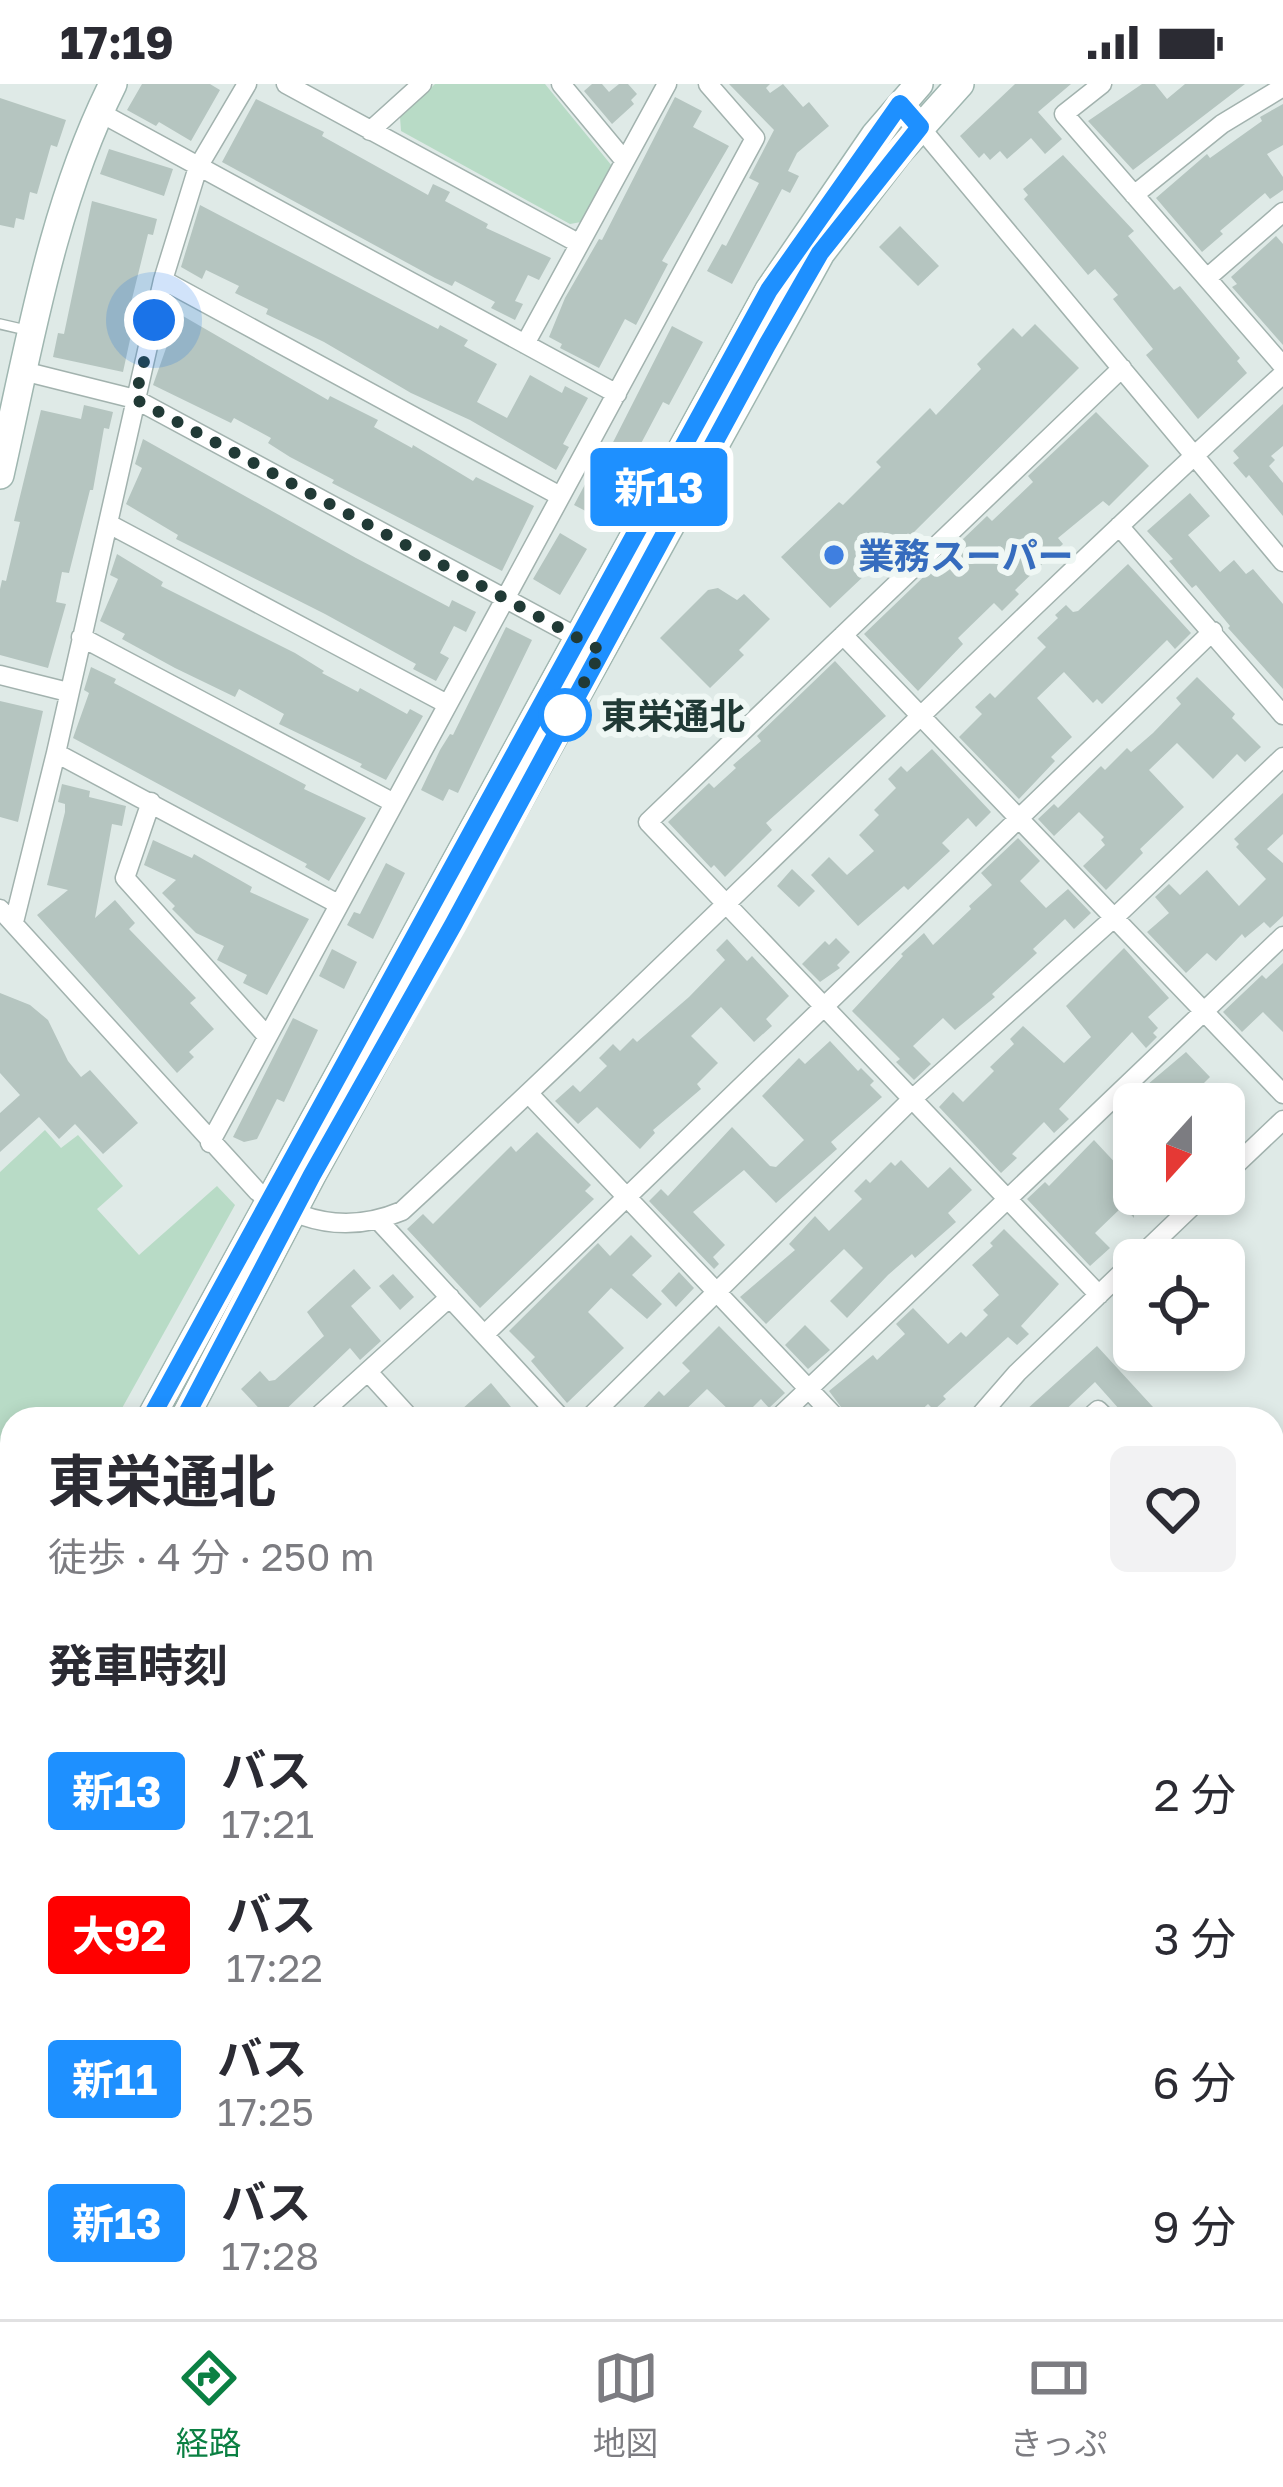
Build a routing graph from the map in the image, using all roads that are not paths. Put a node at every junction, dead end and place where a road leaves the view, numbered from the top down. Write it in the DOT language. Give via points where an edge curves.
graph roads {
  1 [pos="113,84"];
  2 [pos="247,84"];
  3 [pos="286,84"];
  4 [pos="422,84"];
  5 [pos="561,84"];
  6 [pos="667,84"];
  7 [pos="707,84"];
  8 [pos="960,84"];
  9 [pos="1102,84"];
  10 [pos="1283,87"];
  11 [pos="901,91"];
  12 [pos="99,112"];
  13 [pos="920,127"];
  14 [pos="370,131"];
  15 [pos="623,160"];
  16 [pos="198,167"];
  17 [pos="1134,195"];
  18 [pos="1283,212"];
  19 [pos="578,243"];
  20 [pos="1207,278"];
  21 [pos="163,280"];
  22 [pos="0,324"];
  23 [pos="32,332"];
  24 [pos="525,344"];
  25 [pos="1121,368"];
  26 [pos="1283,370"];
  27 [pos="23,371"];
  28 [pos="616,394"];
  29 [pos="135,399"];
  30 [pos="1192,457"];
  31 [pos="0,475"];
  32 [pos="560,496"];
  33 [pos="109,524"];
  34 [pos="1119,526"];
  35 [pos="1283,562"];
  36 [pos="506,598"];
  37 [pos="1214,631"];
  38 [pos="843,634"];
  39 [pos="81,637"];
  40 [pos="576,637"];
  41 [pos="602,651"];
  42 [pos="0,675"];
  43 [pos="68,692"];
  44 [pos="447,704"];
  45 [pos="920,714"];
  46 [pos="1283,716"];
  47 [pos="56,753"];
  48 [pos="1283,757"];
  49 [pos="151,802"];
  50 [pos="394,803"];
  51 [pos="1021,819"];
  52 [pos="724,902"];
  53 [pos="338,904"];
  54 [pos="7,916"];
  55 [pos="1116,916"];
  56 [pos="1283,936"];
  57 [pos="826,1009"];
  58 [pos="1204,1011"];
  59 [pos="266,1035"];
  60 [pos="529,1094"];
  61 [pos="1283,1094"];
  62 [pos="911,1100"];
  63 [pos="1283,1120"];
  64 [pos="210,1143"];
  65 [pos="1245,1156"];
  66 [pos="628,1198"];
  67 [pos="1006,1199"];
  68 [pos="281,1207"];
  69 [pos="1183,1215"];
  70 [pos="379,1221"];
  71 [pos="1158,1239"];
  72 [pos="1113,1281"];
  73 [pos="718,1294"];
  74 [pos="1099,1294"];
  75 [pos="450,1297"];
  76 [pos="485,1334"];
  77 [pos="369,1373"];
  78 [pos="808,1389"];
  79 [pos="157,1407"];
  80 [pos="195,1407"];
  81 [pos="329,1407"];
  82 [pos="400,1407"];
  83 [pos="551,1407"];
  84 [pos="600,1407"];
  85 [pos="789,1407"];
  86 [pos="825,1407"];
  87 [pos="987,1407"];
  1 -- 12 [label="main road"];
  2 -- 16 [label="street"];
  3 -- 14 [label="street"];
  4 -- 14 [label="street"];
  5 -- 15 [label="street"];
  6 -- 15 [label="street"];
  7 -- 28 [label="street" via="755,138"];
  8 -- 13 [label="main road"];
  9 -- 17 [label="street" via="1064,114"];
  10 -- 17 [label="street"];
  11 -- 13 [label="main road"];
  11 -- 40 [label="main road" via="769,290"];
  12 -- 16 [label="street"];
  12 -- 23 [label="main road" via="58,224"];
  13 -- 25 [label="street"];
  13 -- 41 [label="main road" via="820,253"];
  14 -- 19 [label="street"];
  15 -- 19 [label="street"];
  16 -- 21 [label="street"];
  16 -- 24 [label="street"];
  17 -- 20 [label="street"];
  18 -- 20 [label="street"];
  19 -- 24 [label="street"];
  20 -- 26 [label="street"];
  21 -- 29 [label="street"];
  21 -- 32 [label="street"];
  22 -- 23 [label="lane"];
  23 -- 27 [label="main road"];
  24 -- 28 [label="street"];
  25 -- 30 [label="street"];
  25 -- 38 [label="street"];
  26 -- 30 [label="street"];
  27 -- 29 [label="street"];
  27 -- 31 [label="main road"];
  28 -- 32 [label="street"];
  29 -- 33 [label="street"];
  29 -- 36 [label="street"];
  30 -- 34 [label="street"];
  30 -- 35 [label="street"];
  32 -- 36 [label="street"];
  33 -- 39 [label="street"];
  33 -- 44 [label="street"];
  34 -- 37 [label="street"];
  34 -- 45 [label="street"];
  36 -- 40 [label="street"];
  36 -- 44 [label="street"];
  37 -- 46 [label="street"];
  37 -- 51 [label="street"];
  38 -- 45 [label="street"];
  38 -- 52 [label="street" via="648,822"];
  39 -- 43 [label="street"];
  39 -- 50 [label="street"];
  40 -- 41 [label="street"];
  40 -- 68 [label="main road"];
  41 -- 68 [label="main road"];
  42 -- 43 [label="street"];
  43 -- 47 [label="street"];
  44 -- 50 [label="street"];
  45 -- 51 [label="street"];
  45 -- 52 [label="street"];
  47 -- 49 [label="street"];
  47 -- 54 [label="street"];
  48 -- 55 [label="street"];
  49 -- 53 [label="street"];
  49 -- 59 [label="street" via="125,878"];
  50 -- 53 [label="street"];
  51 -- 55 [label="street"];
  51 -- 57 [label="street"];
  52 -- 57 [label="street"];
  52 -- 60 [label="street"];
  53 -- 59 [label="street"];
  54 -- 64 [label="street"];
  55 -- 58 [label="street"];
  55 -- 62 [label="street"];
  56 -- 58 [label="street"];
  57 -- 62 [label="street"];
  57 -- 66 [label="street"];
  58 -- 61 [label="street"];
  58 -- 67 [label="street"];
  59 -- 64 [label="street"];
  60 -- 66 [label="street"];
  60 -- 70 [label="street" via="402,1210"];
  62 -- 67 [label="street"];
  62 -- 73 [label="street"];
  63 -- 65 [label="street"];
  64 -- 68 [label="street"];
  66 -- 73 [label="street"];
  66 -- 76 [label="street"];
  67 -- 74 [label="street"];
  67 -- 78 [label="street"];
  68 -- 70 [label="street" via="321,1223"];
  68 -- 79 [label="main road"];
  68 -- 80 [label="main road"];
  69 -- 71 [label="street"];
  70 -- 75 [label="street"];
  72 -- 74 [label="street"];
  73 -- 78 [label="street"];
  73 -- 84 [label="street"];
  74 -- 87 [label="street"];
  75 -- 76 [label="street"];
  75 -- 77 [label="street"];
  76 -- 83 [label="street"];
  77 -- 81 [label="street"];
  77 -- 82 [label="street"];
  78 -- 85 [label="street"];
  78 -- 86 [label="street"];
}
